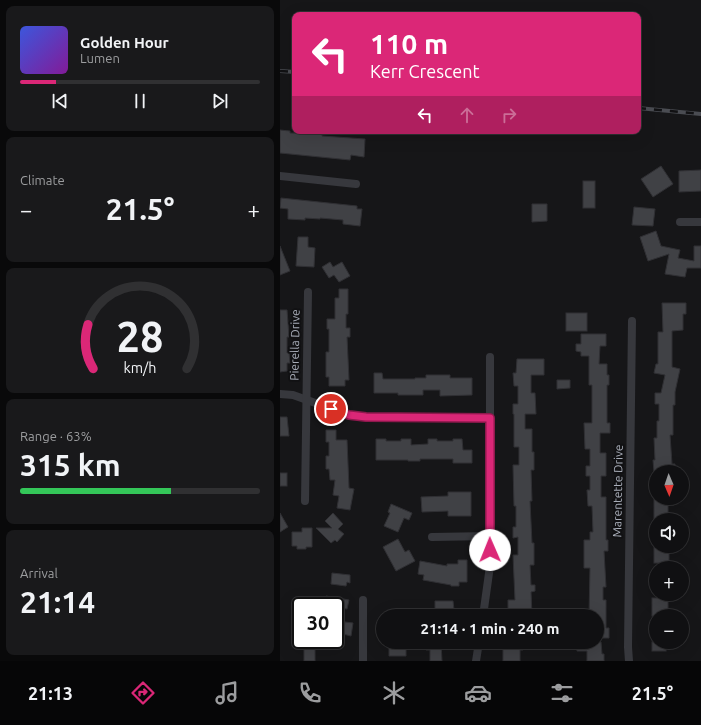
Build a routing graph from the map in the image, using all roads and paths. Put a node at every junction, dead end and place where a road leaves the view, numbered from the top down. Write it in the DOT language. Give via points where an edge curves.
graph roads {
  1 [pos="280,176"];
  2 [pos="356,184"];
  3 [pos="680,222"];
  4 [pos="701,222"];
  5 [pos="308,292"];
  6 [pos="632,321"];
  7 [pos="490,357"];
  8 [pos="280,394"];
  9 [pos="306,399"];
  10 [pos="490,418"];
  11 [pos="305,501"];
  12 [pos="490,536"];
  13 [pos="432,537"];
  14 [pos="363,600"];
  15 [pos="484,609"];
  16 [pos="478,649"];
  17 [pos="363,661"];
  18 [pos="476,661"];
  19 [pos="629,661"];
  1 -- 2 [label="street"];
  3 -- 4 [label="street"];
  5 -- 9 [label="street, Pierella Drive"];
  6 -- 19 [label="street, Marentette Drive"];
  7 -- 10 [label="street"];
  8 -- 9 [label="street"];
  9 -- 10 [label="street" via="349,415 366,417"];
  9 -- 11 [label="street, Pierella Drive"];
  10 -- 12 [label="street"];
  12 -- 13 [label="street"];
  12 -- 15 [label="street" via="490,566"];
  14 -- 17 [label="street"];
  16 -- 18 [label="street"];
}
